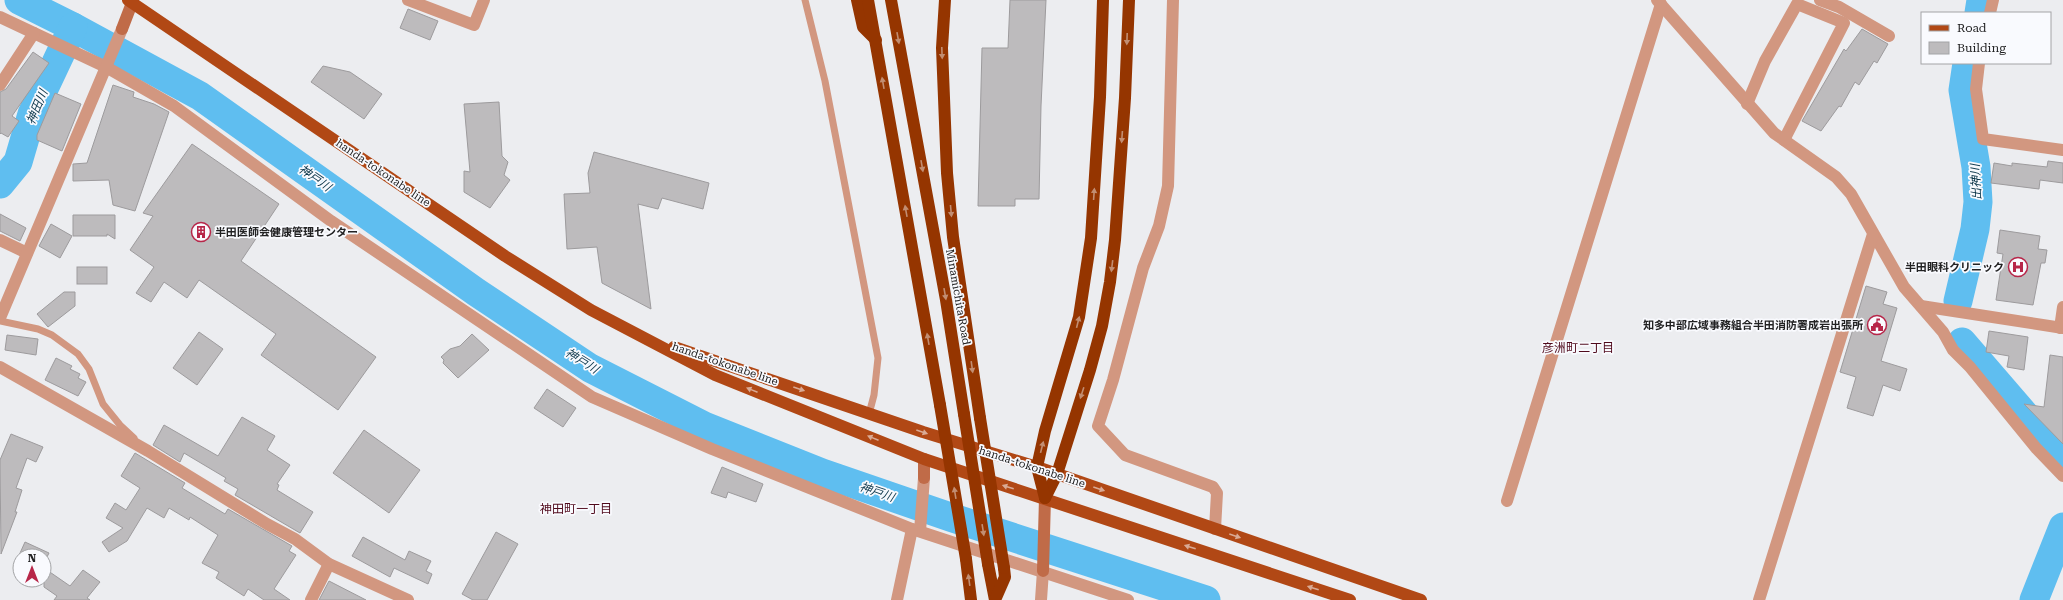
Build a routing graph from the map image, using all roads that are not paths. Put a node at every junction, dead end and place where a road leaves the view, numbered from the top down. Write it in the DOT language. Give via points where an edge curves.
graph roads {
  1 [pos="408,0"];
  2 [pos="484,0"];
  3 [pos="804,0"];
  4 [pos="857,0"];
  5 [pos="868,0"];
  6 [pos="891,0"];
  7 [pos="945,0"];
  8 [pos="1103,0"];
  9 [pos="1129,0"];
  10 [pos="1173,0"];
  11 [pos="1820,0"];
  12 [pos="1992,0"];
  13 [pos="131,1"];
  14 [pos="1659,2"];
  15 [pos="1990,12"];
  16 [pos="0,17"];
  17 [pos="34,33"];
  18 [pos="1889,36"];
  19 [pos="876,40"];
  20 [pos="1979,64"];
  21 [pos="106,67"];
  22 [pos="0,85"];
  23 [pos="1747,104"];
  24 [pos="1784,140"];
  25 [pos="2063,150"];
  26 [pos="1874,234"];
  27 [pos="0,240"];
  28 [pos="27,253"];
  29 [pos="1921,306"];
  30 [pos="2063,307"];
  31 [pos="0,319"];
  32 [pos="2062,328"];
  33 [pos="642,337"];
  34 [pos="0,367"];
  35 [pos="869,414"];
  36 [pos="148,451"];
  37 [pos="924,459"];
  38 [pos="1037,467"];
  39 [pos="1057,474"];
  40 [pos="2063,476"];
  41 [pos="1045,498"];
  42 [pos="1507,501"];
  43 [pos="918,527"];
  44 [pos="1214,529"];
  45 [pos="329,564"];
  46 [pos="1043,572"];
  47 [pos="311,600"];
  48 [pos="408,600"];
  49 [pos="897,600"];
  50 [pos="971,600"];
  51 [pos="995,600"];
  52 [pos="1041,600"];
  53 [pos="1128,600"];
  54 [pos="1350,600"];
  55 [pos="1421,600"];
  56 [pos="1760,600"];
  1 -- 2 [label="street" via="474,25"];
  3 -- 35 [label="lane" via="825,81 878,358"];
  4 -- 19 [label="highway" via="863,27"];
  5 -- 19 [label="highway"];
  6 -- 51 [label="highway, Minamichita Road, one-way, bridge" via="946,300"];
  7 -- 51 [label="highway, one-way, bridge" via="942,48 947,173 953,237 1004,568 1005,577"];
  38 -- 8 [label="highway, one-way" via="1045,431 1072,346 1087,278 1100,97"];
  9 -- 39 [label="highway, one-way" via="1124,114 1110,282 1102,326"];
  10 -- 44 [label="street" via="1168,186 1165,206 1143,268 1098,426 1125,455 1212,487 1217,493"];
  11 -- 18 [label="street" via="1839,7"];
  12 -- 15 [label="street"];
  13 -- 21 [label="street"];
  13 -- 33 [label="main road, handa-tokonabe line" via="505,256 591,310"];
  14 -- 23 [label="street"];
  14 -- 42 [label="street"];
  16 -- 17 [label="street"];
  17 -- 21 [label="street"];
  17 -- 22 [label="street"];
  50 -- 19 [label="highway, one-way, bridge" via="940,405"];
  20 -- 25 [label="street" via="1976,89 1983,139"];
  21 -- 28 [label="street"];
  21 -- 43 [label="street" via="174,106 331,221 592,397 712,449"];
  23 -- 24 [label="street"];
  23 -- 24 [label="street" via="1765,61 1797,4 1844,23"];
  24 -- 26 [label="street" via="1836,177 1851,194"];
  26 -- 29 [label="street" via="1904,287"];
  26 -- 56 [label="street"];
  27 -- 28 [label="street"];
  28 -- 31 [label="street"];
  29 -- 32 [label="street"];
  29 -- 40 [label="street" via="1943,332 1953,350"];
  30 -- 32 [label="street"];
  31 -- 36 [label="lane" via="52,335 78,354 89,369 102,404"];
  33 -- 35 [label="main road, handa-tokonabe line, one-way"];
  37 -- 33 [label="main road, handa-tokonabe line, one-way" via="715,376"];
  34 -- 36 [label="street"];
  35 -- 38 [label="main road, handa-tokonabe line, one-way"];
  36 -- 45 [label="street" via="295,539"];
  41 -- 37 [label="main road, handa-tokonabe line, one-way"];
  37 -- 43 [label="street"];
  38 -- 39 [label="main road, handa-tokonabe line"];
  38 -- 41 [label="highway"];
  39 -- 41 [label="highway"];
  39 -- 44 [label="main road, handa-tokonabe line, one-way"];
  41 -- 46 [label="street"];
  54 -- 41 [label="main road, handa-tokonabe line, one-way"];
  43 -- 46 [label="street"];
  43 -- 49 [label="street"];
  44 -- 55 [label="main road, handa-tokonabe line, one-way"];
  45 -- 47 [label="street"];
  45 -- 48 [label="street"];
  46 -- 52 [label="street"];
  46 -- 53 [label="street"];
}
